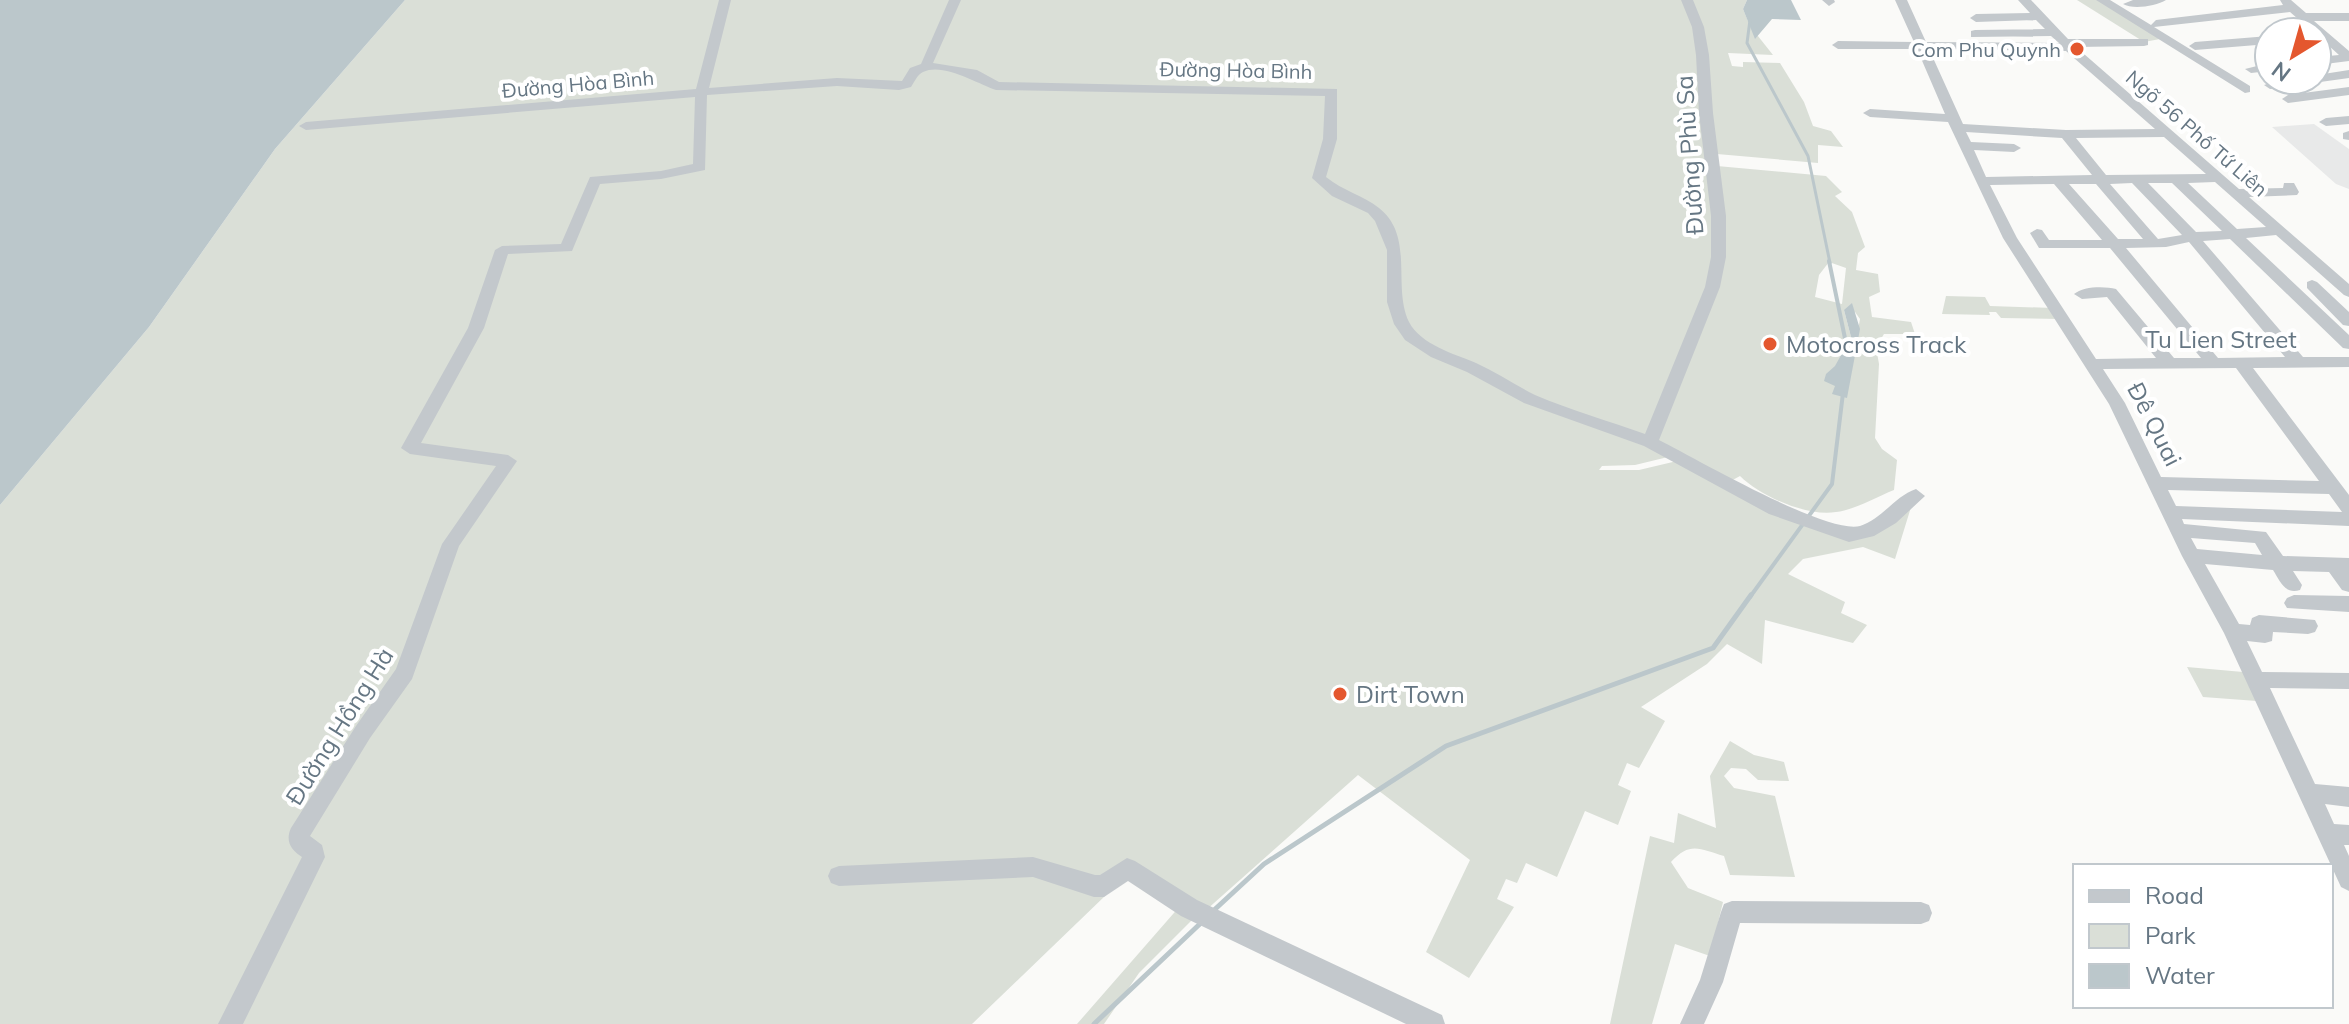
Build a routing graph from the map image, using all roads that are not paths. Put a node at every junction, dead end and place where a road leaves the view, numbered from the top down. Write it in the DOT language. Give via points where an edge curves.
graph roads {
  1 [pos="725,0"];
  2 [pos="955,0"];
  3 [pos="1687,0"];
  4 [pos="1901,0"];
  5 [pos="1986,0"];
  6 [pos="2024,0"];
  7 [pos="2102,0"];
  8 [pos="2160,0"];
  9 [pos="2129,4"];
  10 [pos="2288,4"];
  11 [pos="2040,16"];
  12 [pos="2001,17"];
  13 [pos="1976,18"];
  14 [pos="2156,24"];
  15 [pos="1975,34"];
  16 [pos="2063,41"];
  17 [pos="2253,41"];
  18 [pos="2144,42"];
  19 [pos="1838,45"];
  20 [pos="2333,45"];
  21 [pos="2195,46"];
  22 [pos="1922,48"];
  23 [pos="2349,57"];
  24 [pos="926,66"];
  25 [pos="2245,89"];
  26 [pos="2349,91"];
  27 [pos="701,93"];
  28 [pos="2288,99"];
  29 [pos="1870,113"];
  30 [pos="2349,120"];
  31 [pos="2326,122"];
  32 [pos="1955,123"];
  33 [pos="306,126"];
  34 [pos="2168,133"];
  35 [pos="2066,134"];
  36 [pos="1965,146"];
  37 [pos="2014,148"];
  38 [pos="2217,178"];
  39 [pos="2057,179"];
  40 [pos="2102,180"];
  41 [pos="2137,180"];
  42 [pos="1982,181"];
  43 [pos="2178,181"];
  44 [pos="2289,186"];
  45 [pos="2234,193"];
  46 [pos="2277,231"];
  47 [pos="2037,233"];
  48 [pos="2233,233"];
  49 [pos="2192,237"];
  50 [pos="2114,243"];
  51 [pos="2154,243"];
  52 [pos="2312,285"];
  53 [pos="2349,292"];
  54 [pos="2082,294"];
  55 [pos="2349,321"];
  56 [pos="2349,344"];
  57 [pos="2349,362"];
  58 [pos="2214,363"];
  59 [pos="2241,363"];
  60 [pos="2299,363"];
  61 [pos="2093,364"];
  62 [pos="2170,364"];
  63 [pos="1650,442"];
  64 [pos="2156,483"];
  65 [pos="2333,488"];
  66 [pos="1916,496"];
  67 [pos="2349,508"];
  68 [pos="2349,519"];
  69 [pos="2174,521"];
  70 [pos="2191,556"];
  71 [pos="2276,563"];
  72 [pos="2342,564"];
  73 [pos="2349,585"];
  74 [pos="2349,604"];
  75 [pos="2308,626"];
  76 [pos="2233,631"];
  77 [pos="2255,680"];
  78 [pos="2349,681"];
  79 [pos="2307,793"];
  80 [pos="2349,797"];
  81 [pos="2326,833"];
  82 [pos="2349,835"];
  83 [pos="839,876"];
  84 [pos="2349,880"];
  85 [pos="1921,913"];
  86 [pos="230,1024"];
  87 [pos="1433,1024"];
  88 [pos="1692,1024"];
  1 -- 27 [label="street, Đường Hồng Hà"];
  2 -- 24 [label="street"];
  3 -- 63 [label="street, Đường Phù Sa" via="1704,58 1719,220 1715,277"];
  4 -- 22 [label="street, Đê Quai"];
  5 -- 12 [label="street"];
  6 -- 11 [label="street, Ngõ 56 Phố Tứ Liên"];
  7 -- 25 [label="street"];
  8 -- 9 [label="street"];
  10 -- 14 [label="street"];
  11 -- 12 [label="street"];
  11 -- 16 [label="street, Ngõ 56 Phố Tứ Liên"];
  12 -- 13 [label="street"];
  15 -- 16 [label="street"];
  16 -- 18 [label="street"];
  16 -- 22 [label="street" via="1999,49"];
  16 -- 34 [label="street, Ngõ 56 Phố Tứ Liên"];
  17 -- 21 [label="street"];
  19 -- 22 [label="street"];
  20 -- 23 [label="street"];
  22 -- 32 [label="street, Đê Quai"];
  24 -- 27 [label="street, Đường Hòa Bình" via="899,86 837,82"];
  24 -- 63 [label="street, Đường Hòa Bình" via="973,73 996,86 1332,92 1330,139 1319,178 1382,220 1394,250 1395,302 1411,336 1530,399"];
  26 -- 28 [label="street"];
  27 -- 33 [label="street, Đường Hòa Bình"];
  27 -- 86 [label="street, Đường Hồng Hà" via="700,167 595,180 567,248 502,250 476,328 410,448 508,461 451,544 405,673 299,835 314,857"];
  29 -- 32 [label="street"];
  30 -- 31 [label="street"];
  32 -- 35 [label="street"];
  32 -- 36 [label="street, Đê Quai"];
  34 -- 35 [label="street"];
  34 -- 38 [label="street, Ngõ 56 Phố Tứ Liên"];
  35 -- 40 [label="street"];
  36 -- 37 [label="street"];
  36 -- 42 [label="street, Đê Quai"];
  38 -- 43 [label="street"];
  38 -- 45 [label="street, Ngõ 56 Phố Tứ Liên"];
  39 -- 40 [label="street"];
  39 -- 42 [label="street"];
  39 -- 50 [label="street"];
  40 -- 41 [label="street"];
  40 -- 51 [label="street"];
  41 -- 43 [label="street"];
  41 -- 49 [label="street"];
  42 -- 61 [label="street, Đê Quai" via="2010,238"];
  43 -- 48 [label="street"];
  44 -- 45 [label="street" via="2292,192"];
  45 -- 46 [label="street, Ngõ 56 Phố Tứ Liên"];
  46 -- 48 [label="street"];
  46 -- 53 [label="street, Ngõ 56 Phố Tứ Liên"];
  47 -- 50 [label="street" via="2044,245"];
  48 -- 49 [label="street"];
  48 -- 56 [label="street"];
  49 -- 51 [label="street"];
  49 -- 60 [label="street"];
  50 -- 51 [label="street"];
  50 -- 58 [label="street"];
  52 -- 55 [label="street"];
  54 -- 62 [label="street" via="2111,292"];
  57 -- 60 [label="street, Tu Lien Street"];
  58 -- 59 [label="street, Tu Lien Street"];
  58 -- 62 [label="street, Tu Lien Street"];
  59 -- 60 [label="street, Tu Lien Street"];
  59 -- 65 [label="street"];
  61 -- 62 [label="street, Tu Lien Street"];
  61 -- 64 [label="street, Đê Quai"];
  63 -- 66 [label="street, Đường Hòa Bình" via="1775,509 1849,535 1868,531"];
  64 -- 65 [label="street"];
  64 -- 69 [label="street, Đê Quai"];
  65 -- 67 [label="street"];
  68 -- 69 [label="street"];
  69 -- 70 [label="street, Đê Quai"];
  69 -- 71 [label="street" via="2260,537"];
  70 -- 71 [label="street"];
  70 -- 76 [label="street, Đê Quai"];
  71 -- 72 [label="street"];
  71 -- 74 [label="street" via="2293,594"];
  72 -- 73 [label="street"];
  75 -- 76 [label="street" via="2259,623 2265,635"];
  76 -- 77 [label="street, Đê Quai"];
  77 -- 78 [label="street"];
  77 -- 79 [label="street, Đê Quai"];
  79 -- 80 [label="street"];
  79 -- 81 [label="street, Đê Quai"];
  81 -- 82 [label="street"];
  81 -- 84 [label="street, Đê Quai"];
  83 -- 87 [label="street" via="1033,867 1104,886 1127,868 1189,908"];
  85 -- 88 [label="street" via="1732,912"];
}
